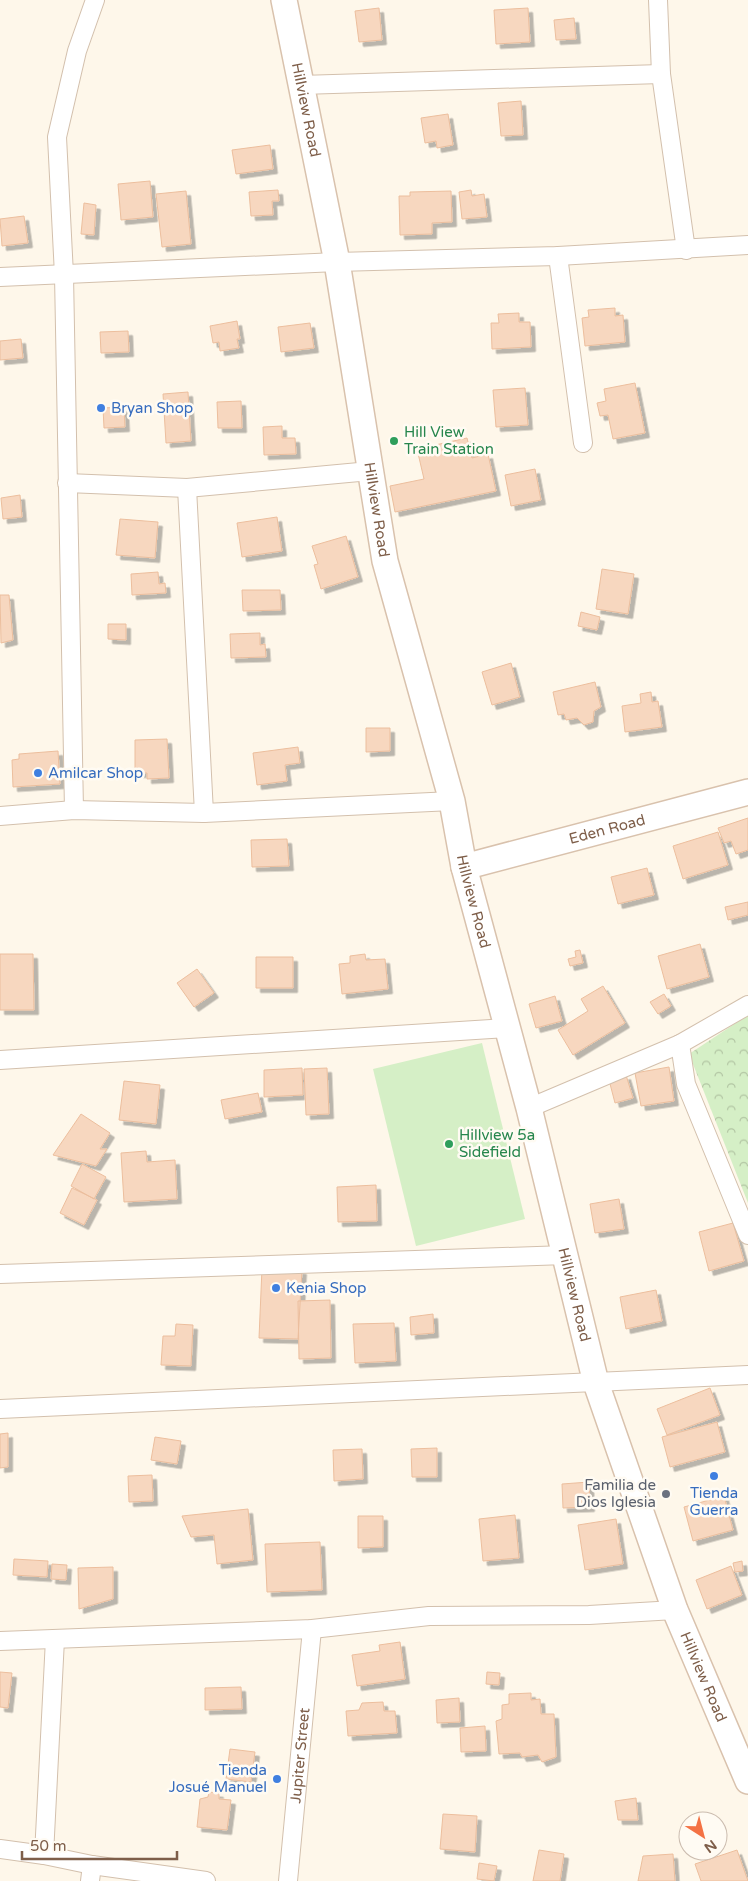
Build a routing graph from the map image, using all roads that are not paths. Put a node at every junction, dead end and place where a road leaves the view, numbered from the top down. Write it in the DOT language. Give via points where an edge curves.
graph roads {
  1 [pos="95,0"];
  2 [pos="284,0"];
  3 [pos="658,0"];
  4 [pos="661,74"];
  5 [pos="301,85"];
  6 [pos="748,245"];
  7 [pos="686,250"];
  8 [pos="558,256"];
  9 [pos="337,262"];
  10 [pos="64,275"];
  11 [pos="0,277"];
  12 [pos="583,443"];
  13 [pos="370,470"];
  14 [pos="68,483"];
  15 [pos="187,488"];
  16 [pos="748,792"];
  17 [pos="452,801"];
  18 [pos="74,810"];
  19 [pos="204,813"];
  20 [pos="0,816"];
  21 [pos="464,868"];
  22 [pos="748,1005"];
  23 [pos="507,1028"];
  24 [pos="680,1044"];
  25 [pos="0,1060"];
  26 [pos="530,1108"];
  27 [pos="748,1235"];
  28 [pos="566,1255"];
  29 [pos="0,1274"];
  30 [pos="748,1375"];
  31 [pos="596,1383"];
  32 [pos="0,1409"];
  33 [pos="676,1610"];
  34 [pos="312,1629"];
  35 [pos="55,1639"];
  36 [pos="0,1641"];
  37 [pos="748,1781"];
  38 [pos="0,1849"];
  39 [pos="44,1855"];
  40 [pos="91,1873"];
  41 [pos="206,1881"];
  42 [pos="288,1881"];
  1 -- 10 [label="street" via="77,51 57,137"];
  2 -- 5 [label="street, Hillview Road"];
  3 -- 4 [label="street"];
  4 -- 5 [label="street"];
  4 -- 7 [label="street"];
  5 -- 9 [label="street, Hillview Road"];
  6 -- 7 [label="street"];
  7 -- 8 [label="street"];
  8 -- 9 [label="street"];
  8 -- 12 [label="street"];
  9 -- 10 [label="street"];
  9 -- 13 [label="street, Hillview Road"];
  10 -- 11 [label="street"];
  10 -- 14 [label="street"];
  13 -- 15 [label="street"];
  13 -- 17 [label="street, Hillview Road" via="384,561"];
  14 -- 15 [label="street"];
  14 -- 18 [label="street"];
  15 -- 19 [label="street"];
  16 -- 21 [label="street, Eden Road"];
  17 -- 19 [label="street"];
  17 -- 21 [label="street, Hillview Road"];
  18 -- 19 [label="street"];
  18 -- 20 [label="street"];
  21 -- 23 [label="street, Hillview Road"];
  22 -- 24 [label="street"];
  23 -- 25 [label="street"];
  23 -- 26 [label="street, Hillview Road"];
  24 -- 26 [label="street"];
  24 -- 27 [label="street" via="686,1084"];
  26 -- 28 [label="street, Hillview Road"];
  28 -- 29 [label="street"];
  28 -- 31 [label="street, Hillview Road"];
  30 -- 31 [label="street"];
  31 -- 32 [label="street"];
  31 -- 33 [label="street, Hillview Road"];
  33 -- 34 [label="street" via="589,1615 430,1616"];
  33 -- 37 [label="street, Hillview Road"];
  34 -- 35 [label="street"];
  34 -- 42 [label="street, Jupiter Street"];
  35 -- 36 [label="street"];
  35 -- 39 [label="street"];
  38 -- 39 [label="street"];
  39 -- 40 [label="street"];
  40 -- 41 [label="street"];
}
